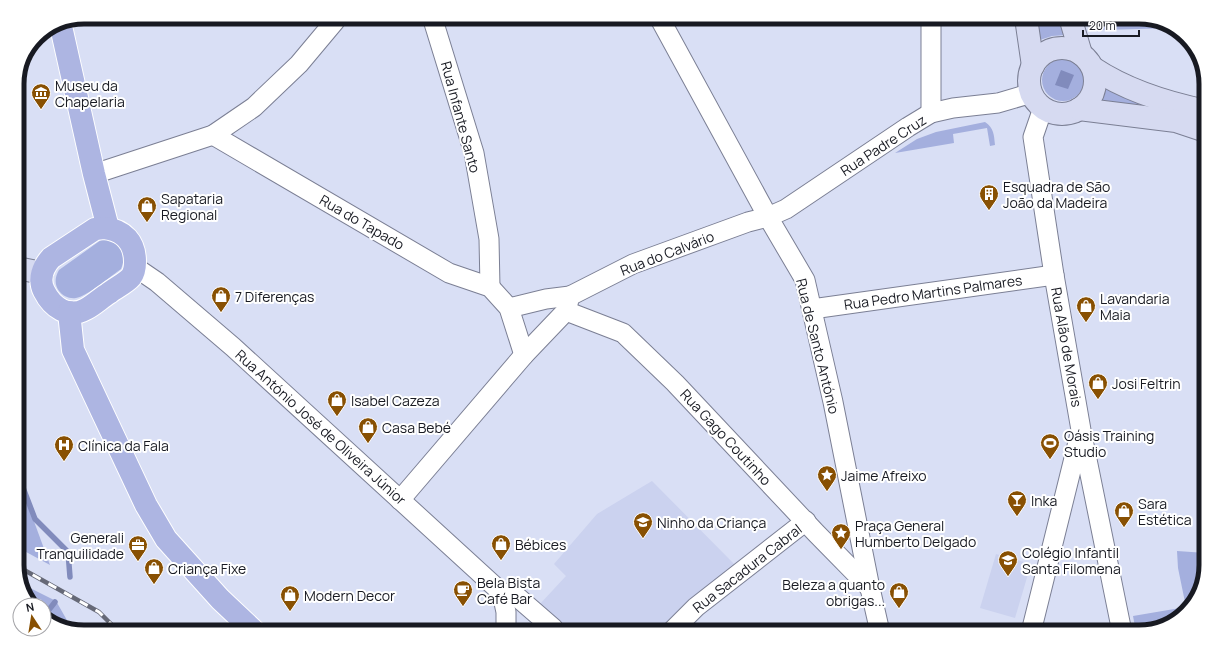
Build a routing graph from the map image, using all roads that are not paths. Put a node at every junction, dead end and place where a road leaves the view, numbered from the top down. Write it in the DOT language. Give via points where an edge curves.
graph roads {
  1 [pos="332,24"];
  2 [pos="435,24"];
  3 [pos="663,24"];
  4 [pos="931,24"];
  5 [pos="1027,24"];
  6 [pos="1073,24"];
  7 [pos="62,29"];
  8 [pos="1087,61"];
  9 [pos="1033,66"];
  10 [pos="1037,100"];
  11 [pos="1079,109"];
  12 [pos="1199,109"];
  13 [pos="931,113"];
  14 [pos="1199,129"];
  15 [pos="213,135"];
  16 [pos="94,174"];
  17 [pos="768,217"];
  18 [pos="108,228"];
  19 [pos="135,267"];
  20 [pos="24,269"];
  21 [pos="42,273"];
  22 [pos="1054,275"];
  23 [pos="490,287"];
  24 [pos="568,304"];
  25 [pos="509,308"];
  26 [pos="812,309"];
  27 [pos="69,312"];
  28 [pos="524,355"];
  29 [pos="1081,430"];
  30 [pos="400,500"];
  31 [pos="806,522"];
  32 [pos="870,588"];
  33 [pos="502,593"];
  34 [pos="248,625"];
  35 [pos="506,625"];
  36 [pos="550,625"];
  37 [pos="678,625"];
  38 [pos="878,625"];
  39 [pos="1033,625"];
  40 [pos="1121,625"];
  1 -- 15 [label="street" via="299,64 254,107"];
  2 -- 23 [label="street, Rua Infante Santo" via="474,153 489,239"];
  3 -- 17 [label="street, Rua de Santo António"];
  4 -- 13 [label="street"];
  5 -- 9 [label="street, Rua Alão de Morais"];
  6 -- 8 [label="street"];
  7 -- 16 [label="main road"];
  8 -- 9 [label="street" via="1073,50 1064,48 1046,52"];
  8 -- 11 [label="street" via="1095,77 1095,87 1092,96"];
  8 -- 12 [label="street" via="1122,84"];
  9 -- 10 [label="street, Rua Alão de Morais" via="1030,79"];
  10 -- 11 [label="street" via="1052,112 1061,114"];
  10 -- 13 [label="street, Rua Padre Cruz" via="953,108"];
  10 -- 22 [label="street, Rua Alão de Morais" via="1032,137"];
  11 -- 14 [label="street" via="1176,121"];
  13 -- 17 [label="street, Rua Padre Cruz" via="786,209"];
  15 -- 16 [label="street"];
  15 -- 23 [label="street, Rua do Tapado" via="449,273"];
  16 -- 18 [label="main road"];
  17 -- 24 [label="street, Rua do Calvário" via="633,264"];
  17 -- 26 [label="street, Rua de Santo António" via="805,280"];
  18 -- 19 [label="main road" via="121,233 133,247"];
  18 -- 21 [label="main road" via="95,229 51,258"];
  19 -- 27 [label="main road" via="131,277 86,309"];
  19 -- 30 [label="street, Rua António José de Oliveira Júnior" via="157,282 233,347"];
  20 -- 21 [label="street"];
  21 -- 27 [label="main road" via="42,287 49,301 58,309"];
  22 -- 26 [label="street, Rua Pedro Martins Palmares"];
  22 -- 29 [label="street, Rua Alão de Morais"];
  23 -- 25 [label="street, Rua do Tapado"];
  24 -- 25 [label="street, Rua do Calvário" via="546,299"];
  24 -- 28 [label="street, Rua do Calvário"];
  24 -- 31 [label="street, Rua Gago Coutinho" via="623,333 675,383"];
  25 -- 28 [label="street"];
  26 -- 32 [label="street, Rua de Santo António"];
  27 -- 34 [label="main road" via="73,350 150,512 166,539 220,599"];
  28 -- 30 [label="street, Rua do Calvário"];
  29 -- 39 [label="street, Rua Alão de Morais"];
  29 -- 40 [label="street"];
  30 -- 33 [label="street, Rua António José de Oliveira Júnior"];
  31 -- 32 [label="street, Rua Gago Coutinho"];
  31 -- 37 [label="street, Rua Sacadura Cabral" via="696,607"];
  32 -- 38 [label="street, Rua de Santo António"];
  33 -- 35 [label="street"];
  33 -- 36 [label="street, Rua António José de Oliveira Júnior" via="515,595"];
}
